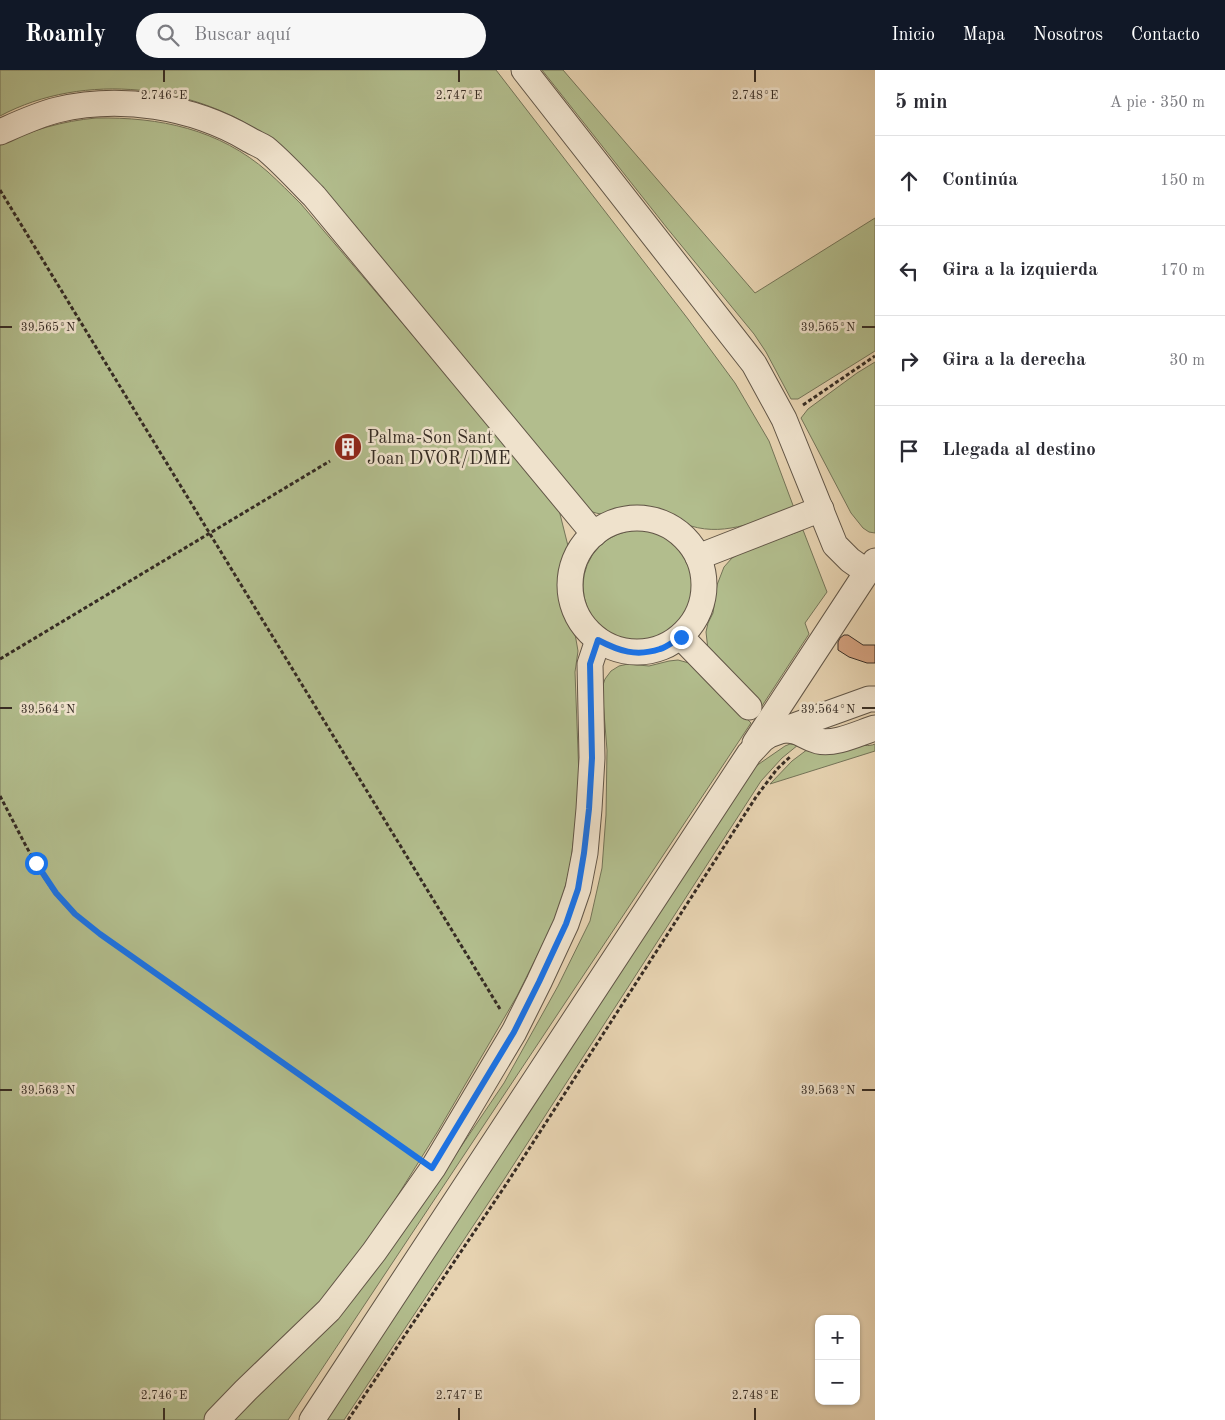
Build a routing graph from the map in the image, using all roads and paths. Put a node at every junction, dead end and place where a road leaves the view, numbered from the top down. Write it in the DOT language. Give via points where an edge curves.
graph roads {
  1 [pos="524,70"];
  2 [pos="0,132"];
  3 [pos="0,190"];
  4 [pos="875,356"];
  5 [pos="784,419"];
  6 [pos="330,461"];
  7 [pos="821,509"];
  8 [pos="209,534"];
  9 [pos="594,534"];
  10 [pos="698,557"];
  11 [pos="871,567"];
  12 [pos="681,637"];
  13 [pos="598,640"];
  14 [pos="0,659"];
  15 [pos="873,698"];
  16 [pos="749,707"];
  17 [pos="875,728"];
  18 [pos="781,730"];
  19 [pos="810,738"];
  20 [pos="749,754"];
  21 [pos="0,796"];
  22 [pos="514,1032"];
  23 [pos="432,1168"];
  24 [pos="217,1420"];
  25 [pos="312,1420"];
  26 [pos="348,1420"];
  1 -- 5 [label="street" via="754,364"];
  2 -- 9 [label="street" via="57,110 126,104 192,115 235,131 264,148 314,196"];
  3 -- 8 [label="path"];
  4 -- 5 [label="path"];
  5 -- 7 [label="street"];
  6 -- 8 [label="path"];
  7 -- 10 [label="street"];
  7 -- 11 [label="street" via="835,545 850,560"];
  8 -- 14 [label="path"];
  8 -- 22 [label="path"];
  9 -- 10 [label="street" via="619,520 641,518 664,523 683,535"];
  9 -- 13 [label="street" via="584,544 574,563 570,584 573,605 582,625"];
  10 -- 12 [label="street" via="705,575 704,598 696,619"];
  11 -- 20 [label="street"];
  12 -- 13 [label="street" via="661,649 638,653 617,650"];
  12 -- 16 [label="street"];
  13 -- 22 [label="street" via="590,664 590,800 578,889 566,924"];
  15 -- 18 [label="street"];
  17 -- 19 [label="street" via="834,741"];
  18 -- 19 [label="street" via="796,730"];
  18 -- 20 [label="street" via="763,739"];
  19 -- 26 [label="path" via="777,769 756,797"];
  20 -- 25 [label="street"];
  21 -- 23 [label="path" via="36,863 75,914"];
  22 -- 23 [label="street"];
  23 -- 24 [label="street" via="329,1310"];
}
